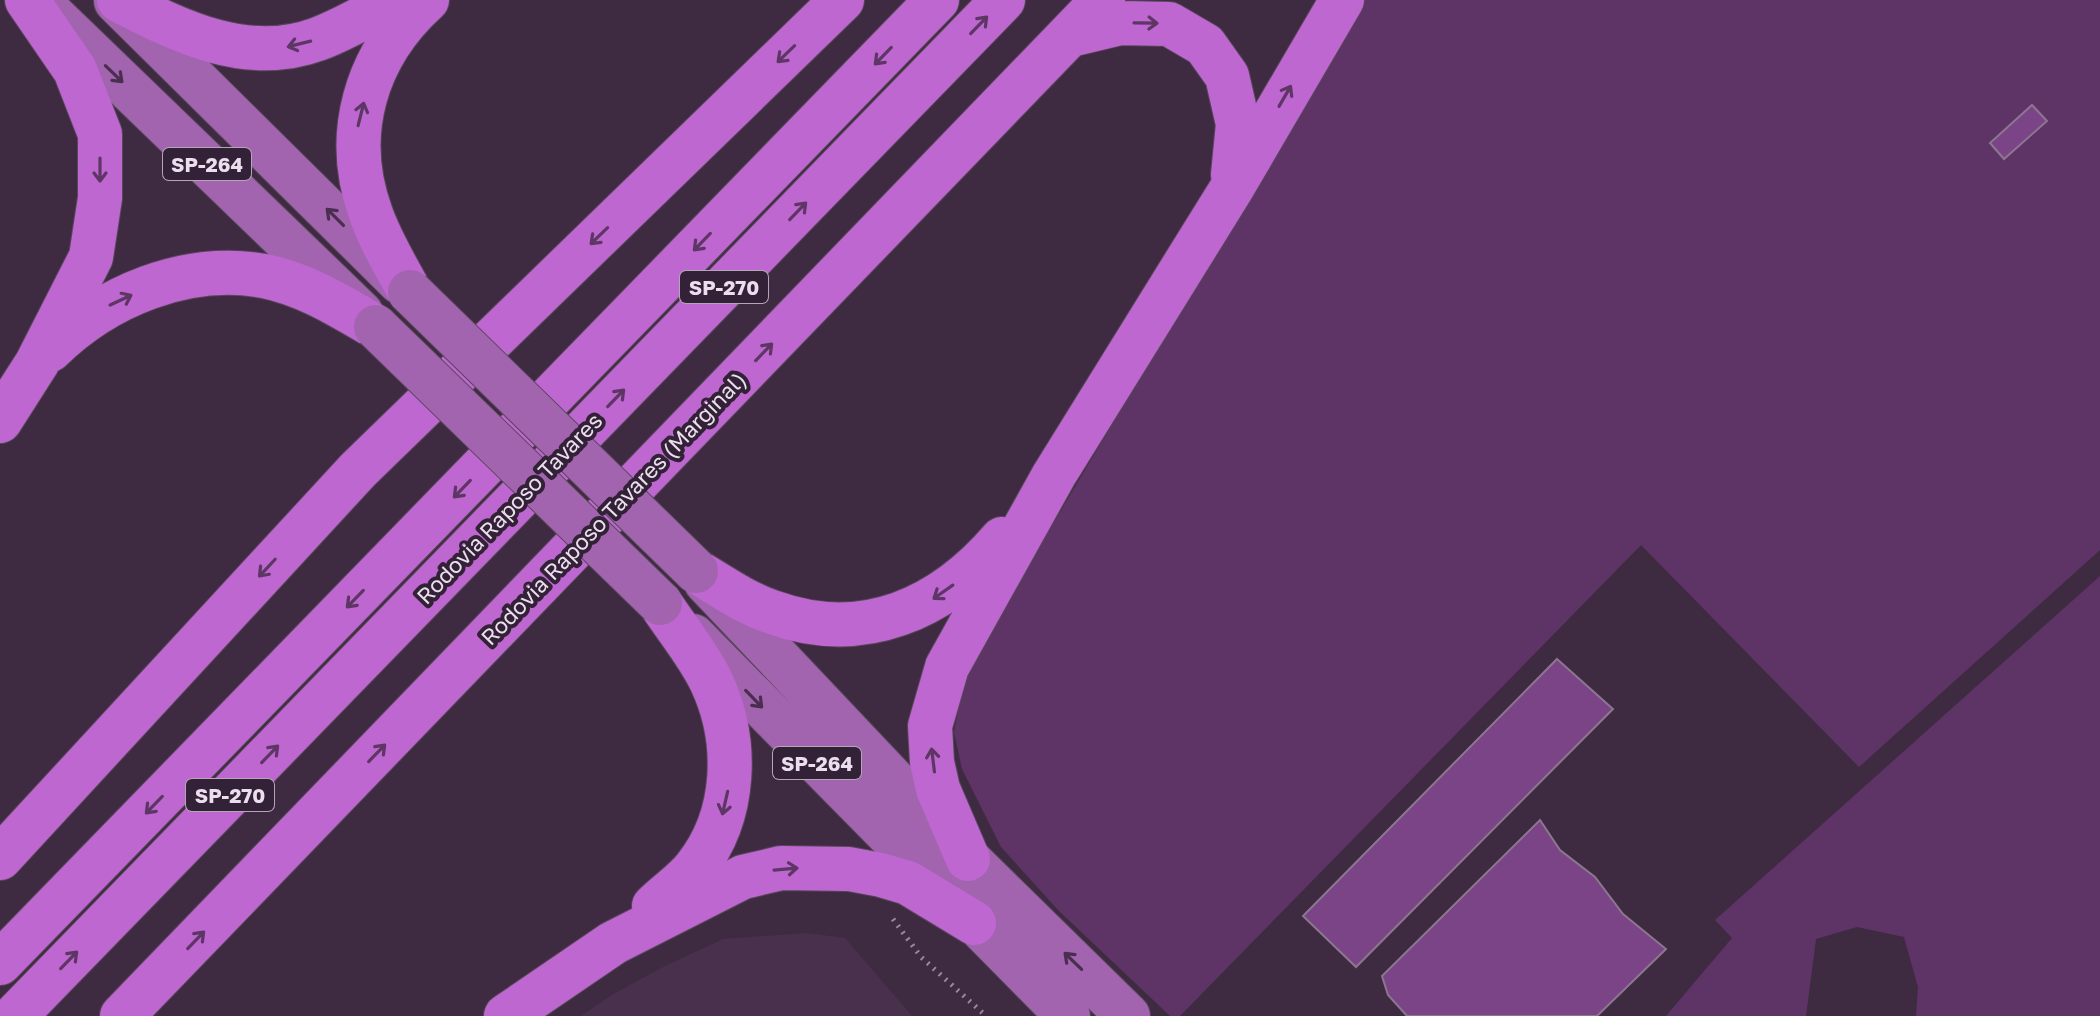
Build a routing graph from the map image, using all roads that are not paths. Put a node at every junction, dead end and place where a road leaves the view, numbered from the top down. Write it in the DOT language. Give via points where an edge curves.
graph roads {
  1 [pos="27,0"];
  2 [pos="38,0"];
  3 [pos="117,0"];
  4 [pos="395,0"];
  5 [pos="427,0"];
  6 [pos="842,0"];
  7 [pos="937,0"];
  8 [pos="1003,0"];
  9 [pos="1103,0"];
  10 [pos="1342,0"];
  11 [pos="1070,35"];
  12 [pos="1232,188"];
  13 [pos="410,292"];
  14 [pos="376,327"];
  15 [pos="37,363"];
  16 [pos="0,421"];
  17 [pos="1054,475"];
  18 [pos="696,571"];
  19 [pos="660,603"];
  20 [pos="2,855"];
  21 [pos="968,859"];
  22 [pos="974,923"];
  23 [pos="613,943"];
  24 [pos="0,963"];
  25 [pos="130,1009"];
  26 [pos="15,1016"];
  27 [pos="506,1016"];
  28 [pos="1068,1016"];
  29 [pos="1128,1016"];
  1 -- 15 [label="highway, one-way" via="75,70 100,134 100,198 91,257"];
  2 -- 14 [label="main road, SP-264, one-way"];
  4 -- 3 [label="highway, one-way" via="317,40 256,49 177,30"];
  13 -- 3 [label="main road, SP-264, one-way"];
  13 -- 5 [label="highway, one-way" via="370,212 359,168 358,125 370,80 387,47"];
  6 -- 20 [label="highway, one-way" via="358,470"];
  7 -- 24 [label="highway, SP-270, one-way"];
  26 -- 8 [label="highway, Rodovia Raposo Tavares / SP-270, one-way"];
  9 -- 11 [label="highway, Rodovia Raposo Tavares (Marginal) / SP-270"];
  12 -- 10 [label="highway, one-way"];
  11 -- 12 [label="highway, one-way" via="1120,23 1169,24 1205,45 1227,76 1238,124"];
  25 -- 11 [label="highway, Rodovia Raposo Tavares (Marginal) / SP-270, one-way"];
  12 -- 17 [label="highway"];
  13 -- 18 [label="main road, SP-264, bridge"];
  15 -- 14 [label="highway, one-way" via="99,311 200,274 265,277 328,299"];
  14 -- 19 [label="main road, SP-264, bridge"];
  15 -- 16 [label="highway"];
  17 -- 18 [label="highway, one-way" via="981,563 926,604 874,622 842,625 771,612"];
  21 -- 17 [label="highway, one-way" via="938,789 930,726 947,667"];
  18 -- 21 [label="main road, SP-264"];
  19 -- 22 [label="main road, SP-264, one-way"];
  19 -- 23 [label="highway, one-way" via="720,705 727,736 727,799 710,846 694,870"];
  29 -- 21 [label="main road, one-way"];
  23 -- 22 [label="highway, one-way" via="743,877 781,868 881,875 908,883"];
  22 -- 28 [label="main road"];
  23 -- 27 [label="highway"];
}
